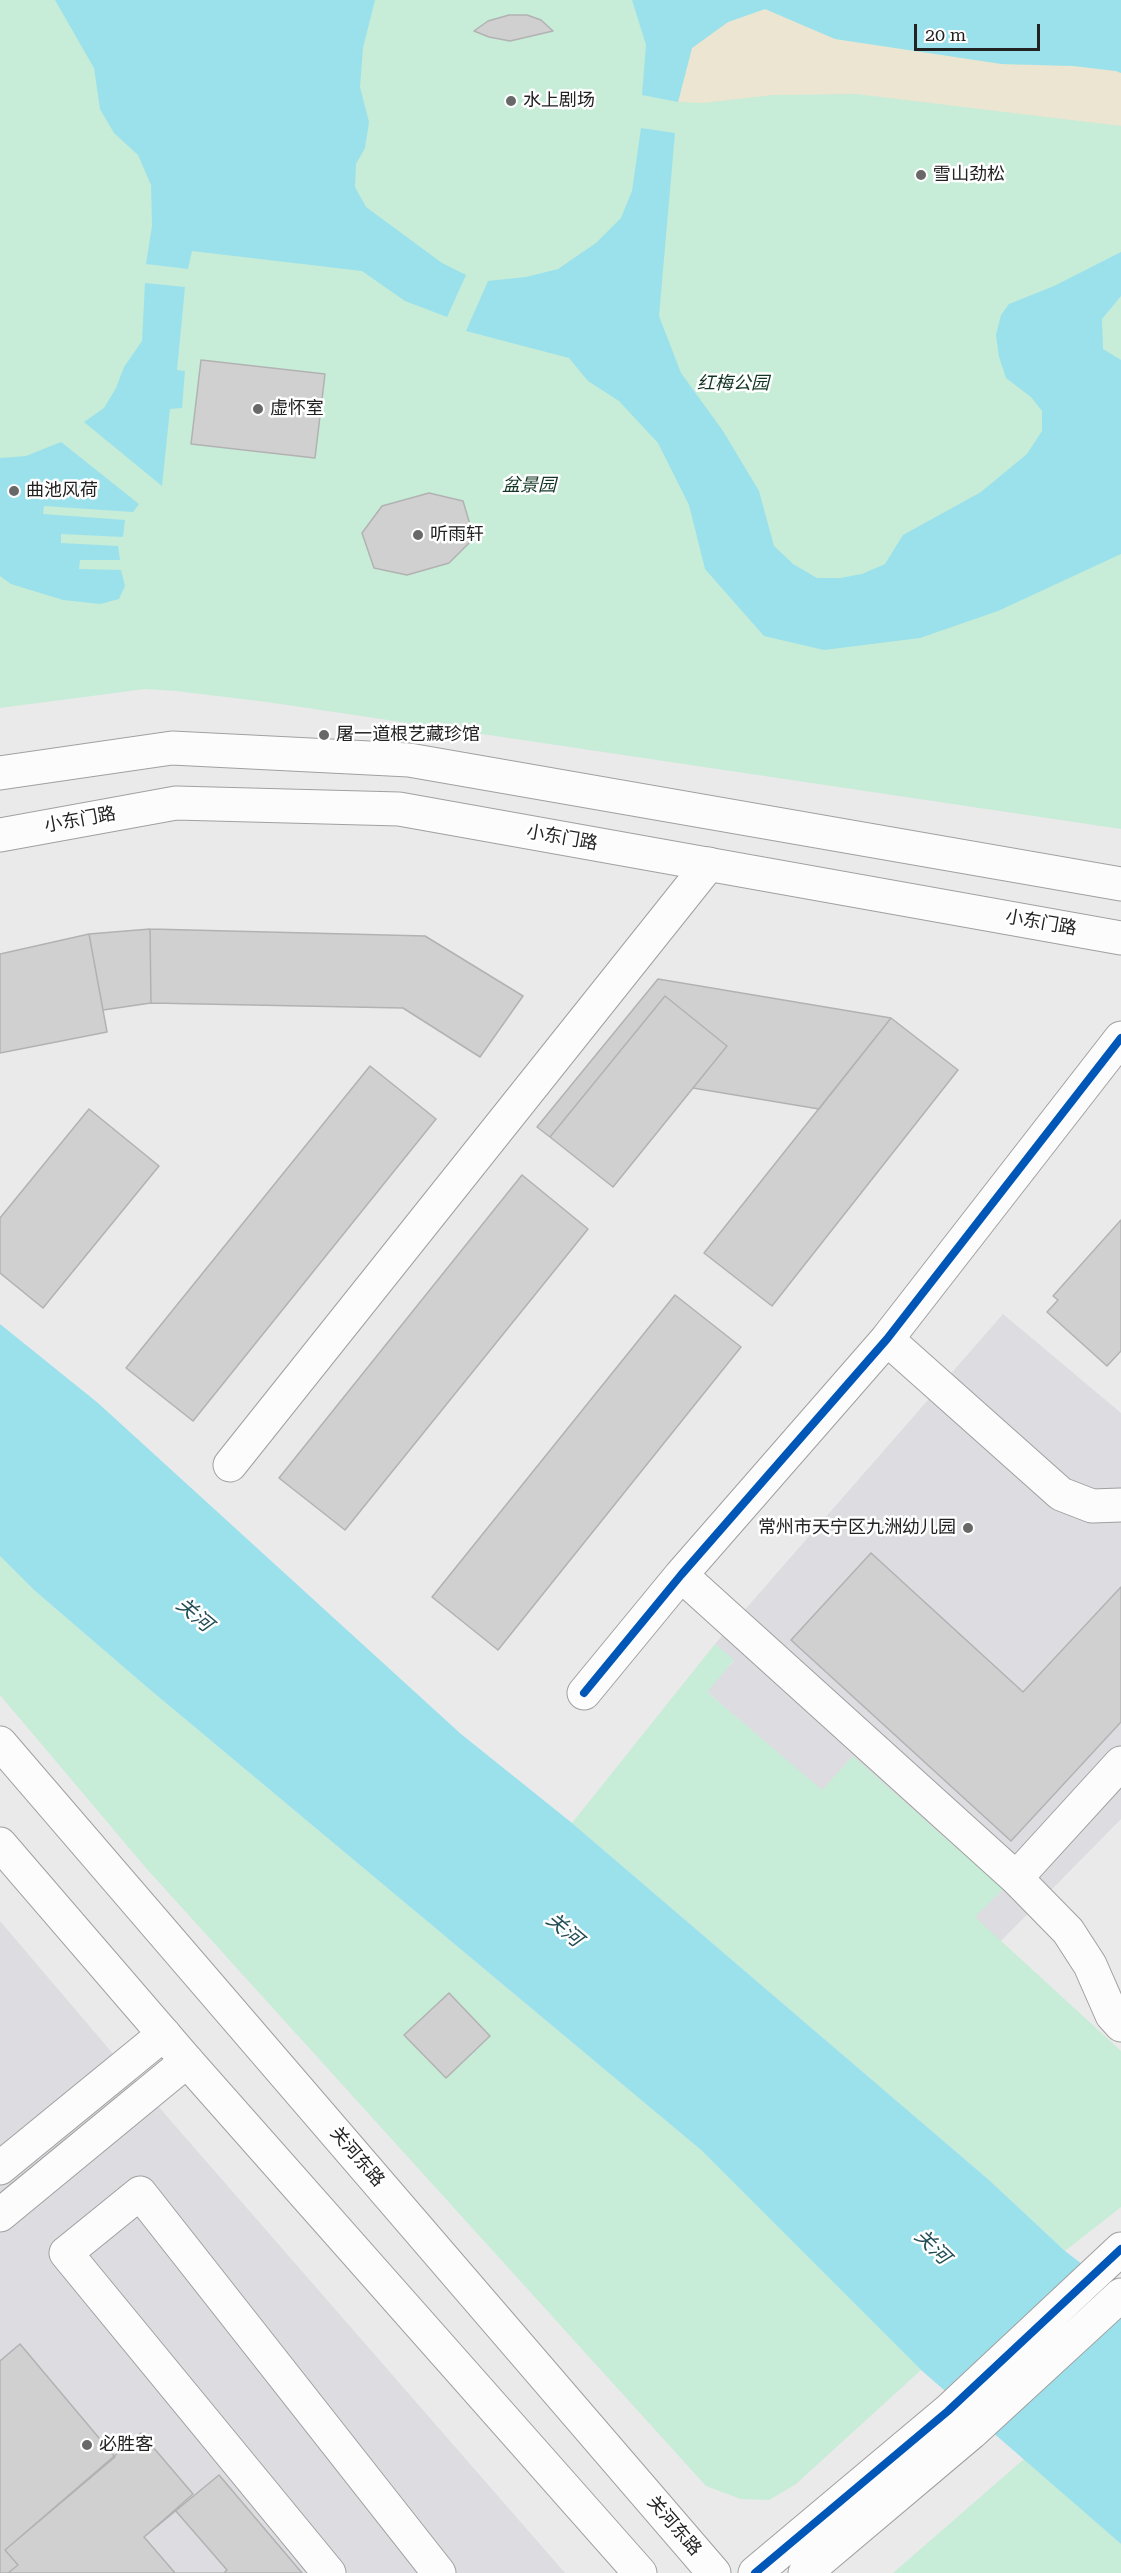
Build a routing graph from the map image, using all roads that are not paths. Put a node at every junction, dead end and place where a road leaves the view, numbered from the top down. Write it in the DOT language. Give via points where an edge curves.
graph roads {
  1 [pos="0,773"];
  2 [pos="0,835"];
  3 [pos="709,864"];
  4 [pos="1121,884"];
  5 [pos="1121,938"];
  6 [pos="1121,1038"];
  7 [pos="886,1339"];
  8 [pos="230,1465"];
  9 [pos="1121,1505"];
  10 [pos="681,1575"];
  11 [pos="584,1692"];
  12 [pos="0,1743"];
  13 [pos="1121,1763"];
  14 [pos="0,1844"];
  15 [pos="1016,1878"];
  16 [pos="1121,2025"];
  17 [pos="164,2034"];
  18 [pos="187,2061"];
  19 [pos="0,2168"];
  20 [pos="0,2215"];
  21 [pos="1121,2249"];
  22 [pos="1121,2295"];
  23 [pos="959,2422"];
  24 [pos="426,2569"];
  25 [pos="328,2573"];
  26 [pos="640,2573"];
  27 [pos="714,2573"];
  28 [pos="755,2573"];
  29 [pos="805,2573"];
  1 -- 4 [label="main road" via="172,748 409,760"];
  2 -- 3 [label="main road, 小东门路" via="176,803 399,808"];
  3 -- 5 [label="main road, 小东门路"];
  3 -- 8 [label="main road"];
  6 -- 7 [label="main road"];
  7 -- 9 [label="main road" via="1061,1494 1092,1506"];
  7 -- 10 [label="main road"];
  10 -- 11 [label="main road"];
  10 -- 15 [label="main road"];
  12 -- 27 [label="main road, 关河东路"];
  13 -- 15 [label="main road"];
  14 -- 17 [label="main road"];
  15 -- 16 [label="main road" via="1068,1931"];
  17 -- 18 [label="main road"];
  17 -- 19 [label="main road"];
  18 -- 20 [label="main road"];
  18 -- 26 [label="main road"];
  21 -- 23 [label="main road"];
  22 -- 23 [label="main road"];
  23 -- 28 [label="main road"];
  23 -- 29 [label="main road"];
  24 -- 25 [label="main road" via="140,2193 66,2253"];
}
